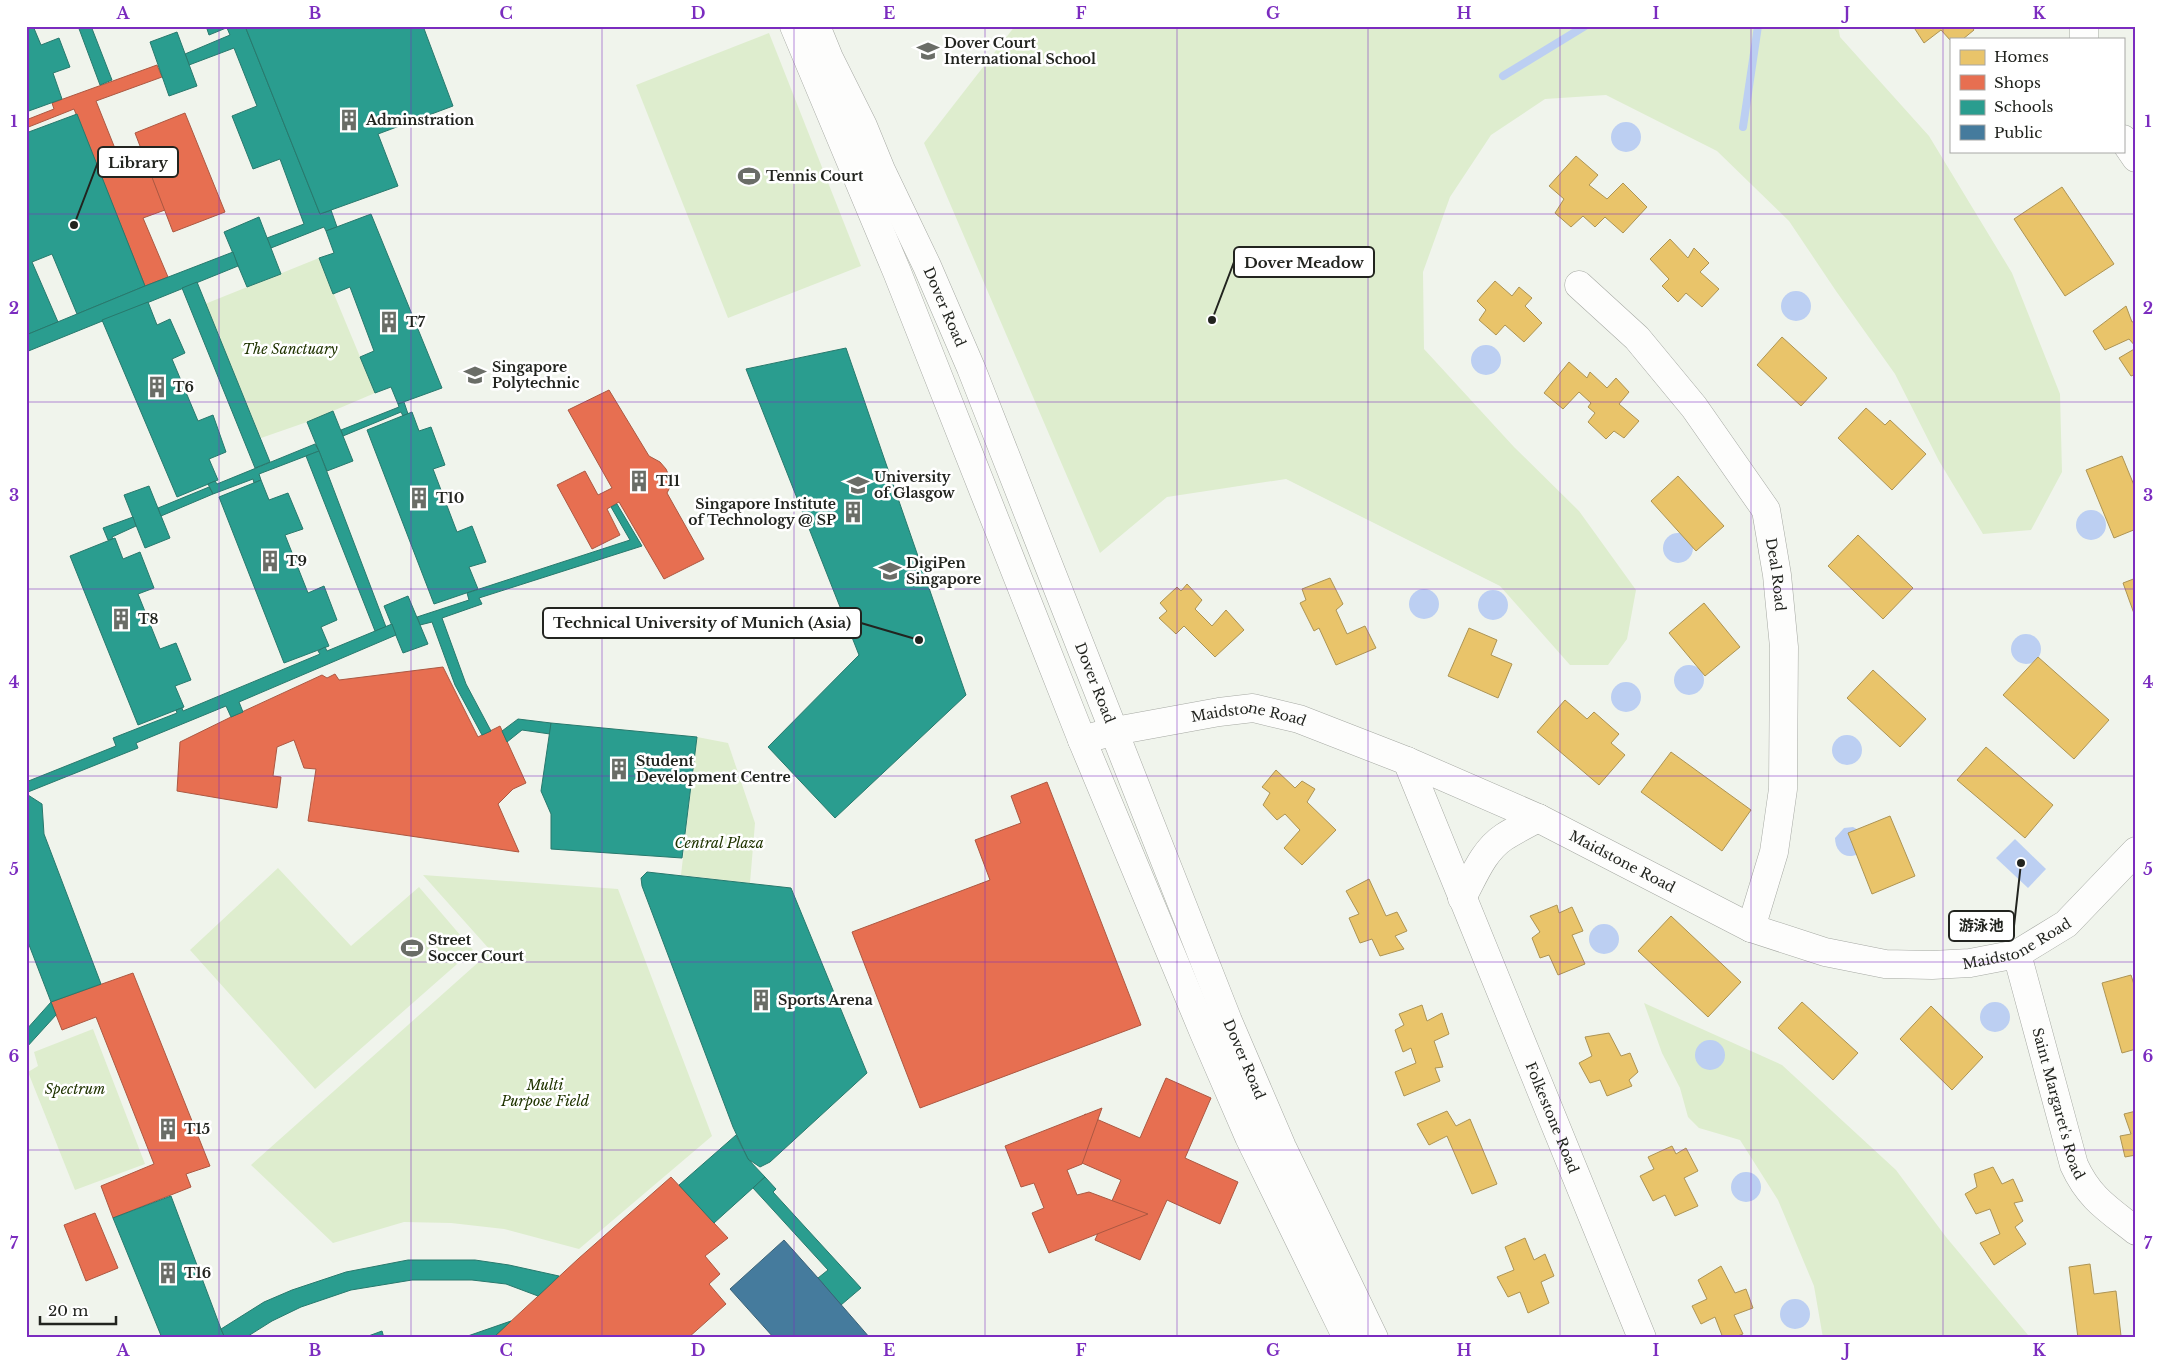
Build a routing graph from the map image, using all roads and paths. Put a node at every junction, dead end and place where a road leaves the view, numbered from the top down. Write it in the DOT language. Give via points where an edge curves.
graph roads {
  1 [pos="794,26"];
  2 [pos="816,26"];
  3 [pos="2124,140"];
  4 [pos="2136,158"];
  5 [pos="1579,285"];
  6 [pos="1115,731"];
  7 [pos="1082,740"];
  8 [pos="1407,761"];
  9 [pos="1538,818"];
  10 [pos="2136,851"];
  11 [pos="1462,898"];
  12 [pos="1751,928"];
  13 [pos="2017,954"];
  14 [pos="2136,1231"];
  15 [pos="1347,1338"];
  16 [pos="1374,1338"];
  17 [pos="1642,1338"];
  1 -- 7 [label="street, Dover Road" via="897,272"];
  2 -- 6 [label="street, Dover Road" via="971,368"];
  3 -- 4 [label="street"];
  5 -- 12 [label="street, Deal Road" via="1637,338 1694,407 1766,510 1777,574 1784,647 1783,789 1774,852"];
  6 -- 7 [label="street, Maidstone Road"];
  6 -- 8 [label="street, Maidstone Road" via="1253,708 1298,720"];
  6 -- 16 [label="street, Dover Road" via="1278,1138"];
  7 -- 15 [label="street, Dover Road" via="1249,1138"];
  8 -- 9 [label="street, Maidstone Road"];
  8 -- 11 [label="street, Folkestone Road"];
  9 -- 11 [label="street" via="1503,838 1490,850"];
  9 -- 12 [label="street, Maidstone Road"];
  10 -- 13 [label="street, Maidstone Road" via="2066,924"];
  11 -- 17 [label="street, Folkestone Road"];
  12 -- 13 [label="street, Maidstone Road" via="1825,952 1885,964 1970,963"];
  13 -- 14 [label="street, Saint Margaret's Road" via="2074,1165 2082,1183 2099,1203"];
}
